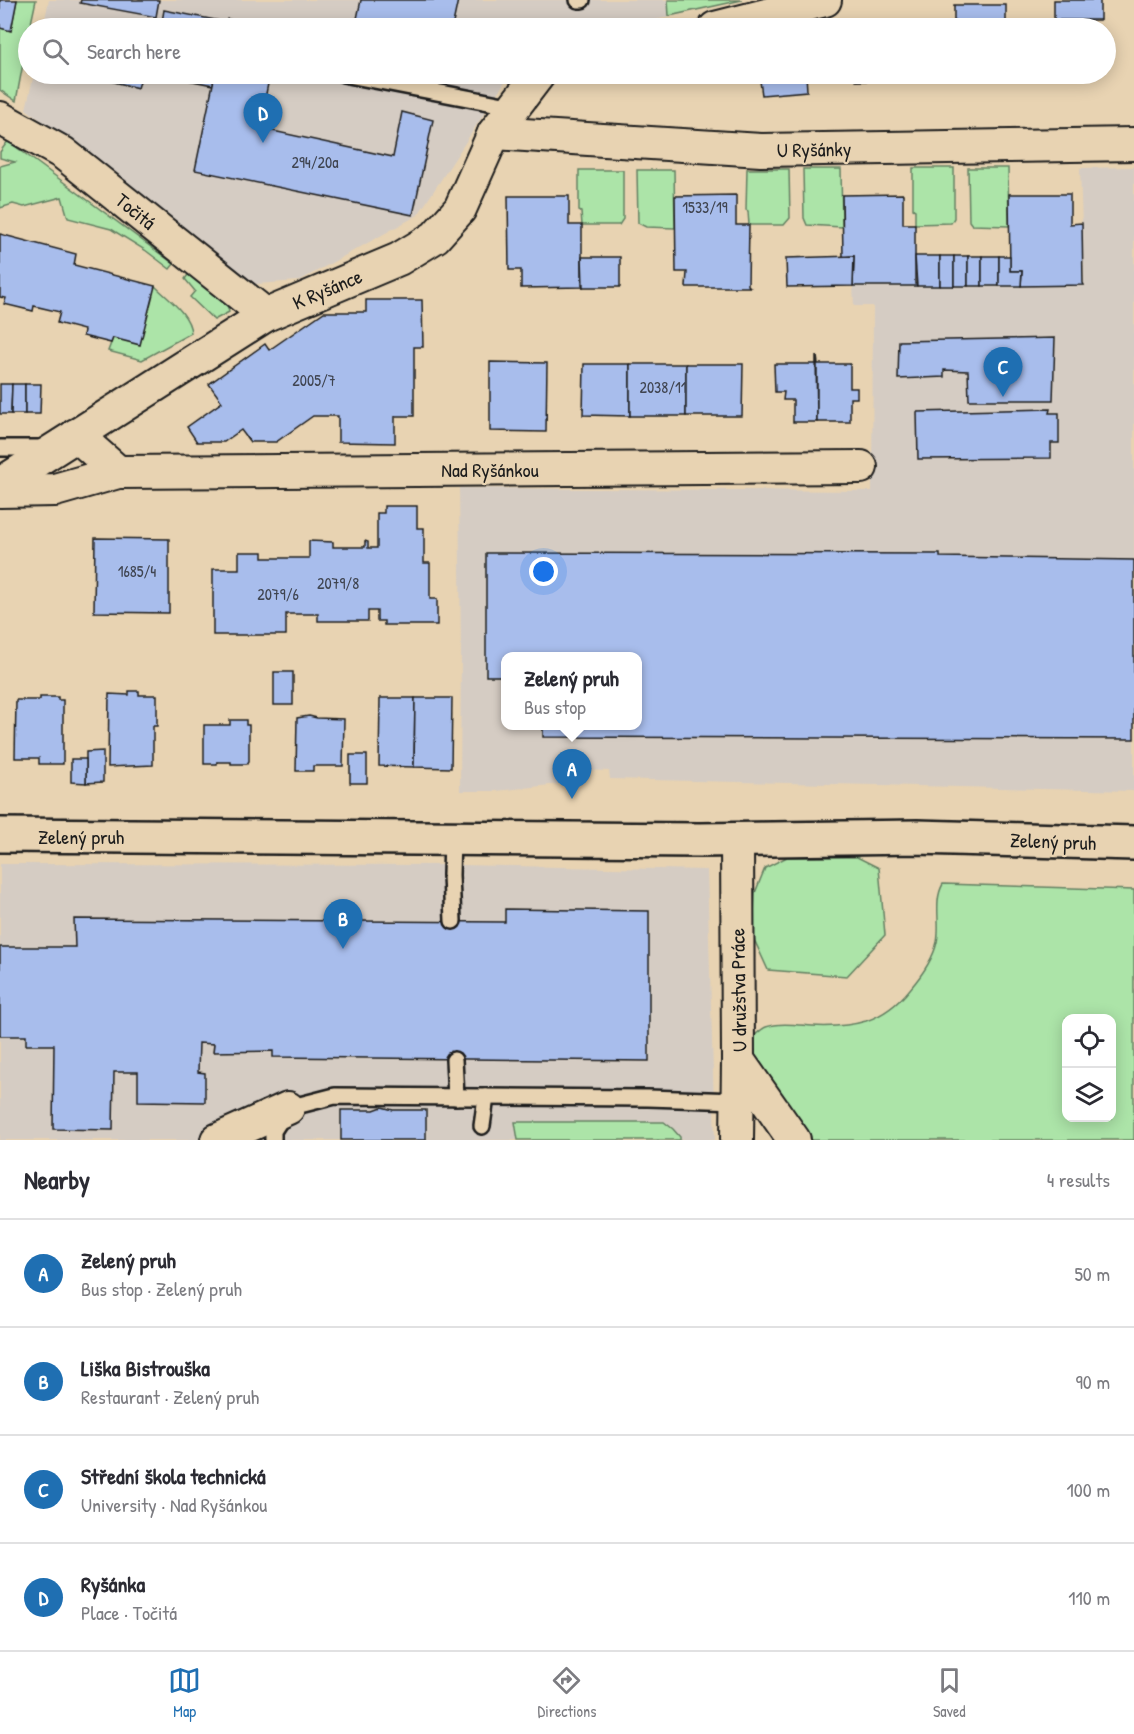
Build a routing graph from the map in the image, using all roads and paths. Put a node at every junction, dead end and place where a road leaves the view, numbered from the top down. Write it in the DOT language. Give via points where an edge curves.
graph roads {
  1 [pos="578,0"];
  2 [pos="582,0"];
  3 [pos="825,0"];
  4 [pos="752,9"];
  5 [pos="734,18"];
  6 [pos="395,84"];
  7 [pos="531,84"];
  8 [pos="514,107"];
  9 [pos="0,118"];
  10 [pos="494,133"];
  11 [pos="1134,144"];
  12 [pos="266,315"];
  13 [pos="65,441"];
  14 [pos="0,447"];
  15 [pos="861,467"];
  16 [pos="118,472"];
  17 [pos="0,484"];
  18 [pos="0,491"];
  19 [pos="0,835"];
  20 [pos="452,838"];
  21 [pos="737,839"];
  22 [pos="1134,843"];
  23 [pos="453,921"];
  24 [pos="453,1060"];
  25 [pos="738,1060"];
  26 [pos="456,1097"];
  27 [pos="486,1097"];
  28 [pos="738,1101"];
  29 [pos="288,1108"];
  30 [pos="482,1126"];
  31 [pos="218,1140"];
  32 [pos="273,1140"];
  33 [pos="737,1140"];
  34 [pos="794,1140"];
  1 -- 2 [label="lane"];
  3 -- 4 [label="street"];
  4 -- 5 [label="street"];
  6 -- 8 [label="lane"];
  7 -- 8 [label="street, K Ryšánce"];
  8 -- 10 [label="street, K Ryšánce"];
  9 -- 12 [label="street, Točitá" via="63,153"];
  10 -- 11 [label="street, U Ryšánky" via="761,150"];
  10 -- 12 [label="street, K Ryšánce" via="460,209 435,237 399,259"];
  12 -- 13 [label="street, K Ryšánce"];
  13 -- 14 [label="lane"];
  13 -- 16 [label="street"];
  13 -- 17 [label="street, K Ryšánce"];
  15 -- 16 [label="street, Nad Ryšánkou"];
  16 -- 18 [label="street, Nad Ryšánkou" via="55,490"];
  19 -- 20 [label="street, Zelený pruh"];
  20 -- 21 [label="street, Zelený pruh"];
  20 -- 23 [label="lane"];
  21 -- 22 [label="street, Zelený pruh" via="917,837"];
  21 -- 25 [label="street, U družstva Práce"];
  24 -- 26 [label="lane"];
  25 -- 28 [label="street, U družstva Práce"];
  25 -- 34 [label="street"];
  26 -- 27 [label="lane"];
  26 -- 29 [label="lane" via="335,1096"];
  27 -- 28 [label="lane"];
  27 -- 30 [label="lane"];
  28 -- 33 [label="street, U družstva Práce"];
  29 -- 31 [label="street"];
  29 -- 32 [label="lane" via="273,1131"];
}
